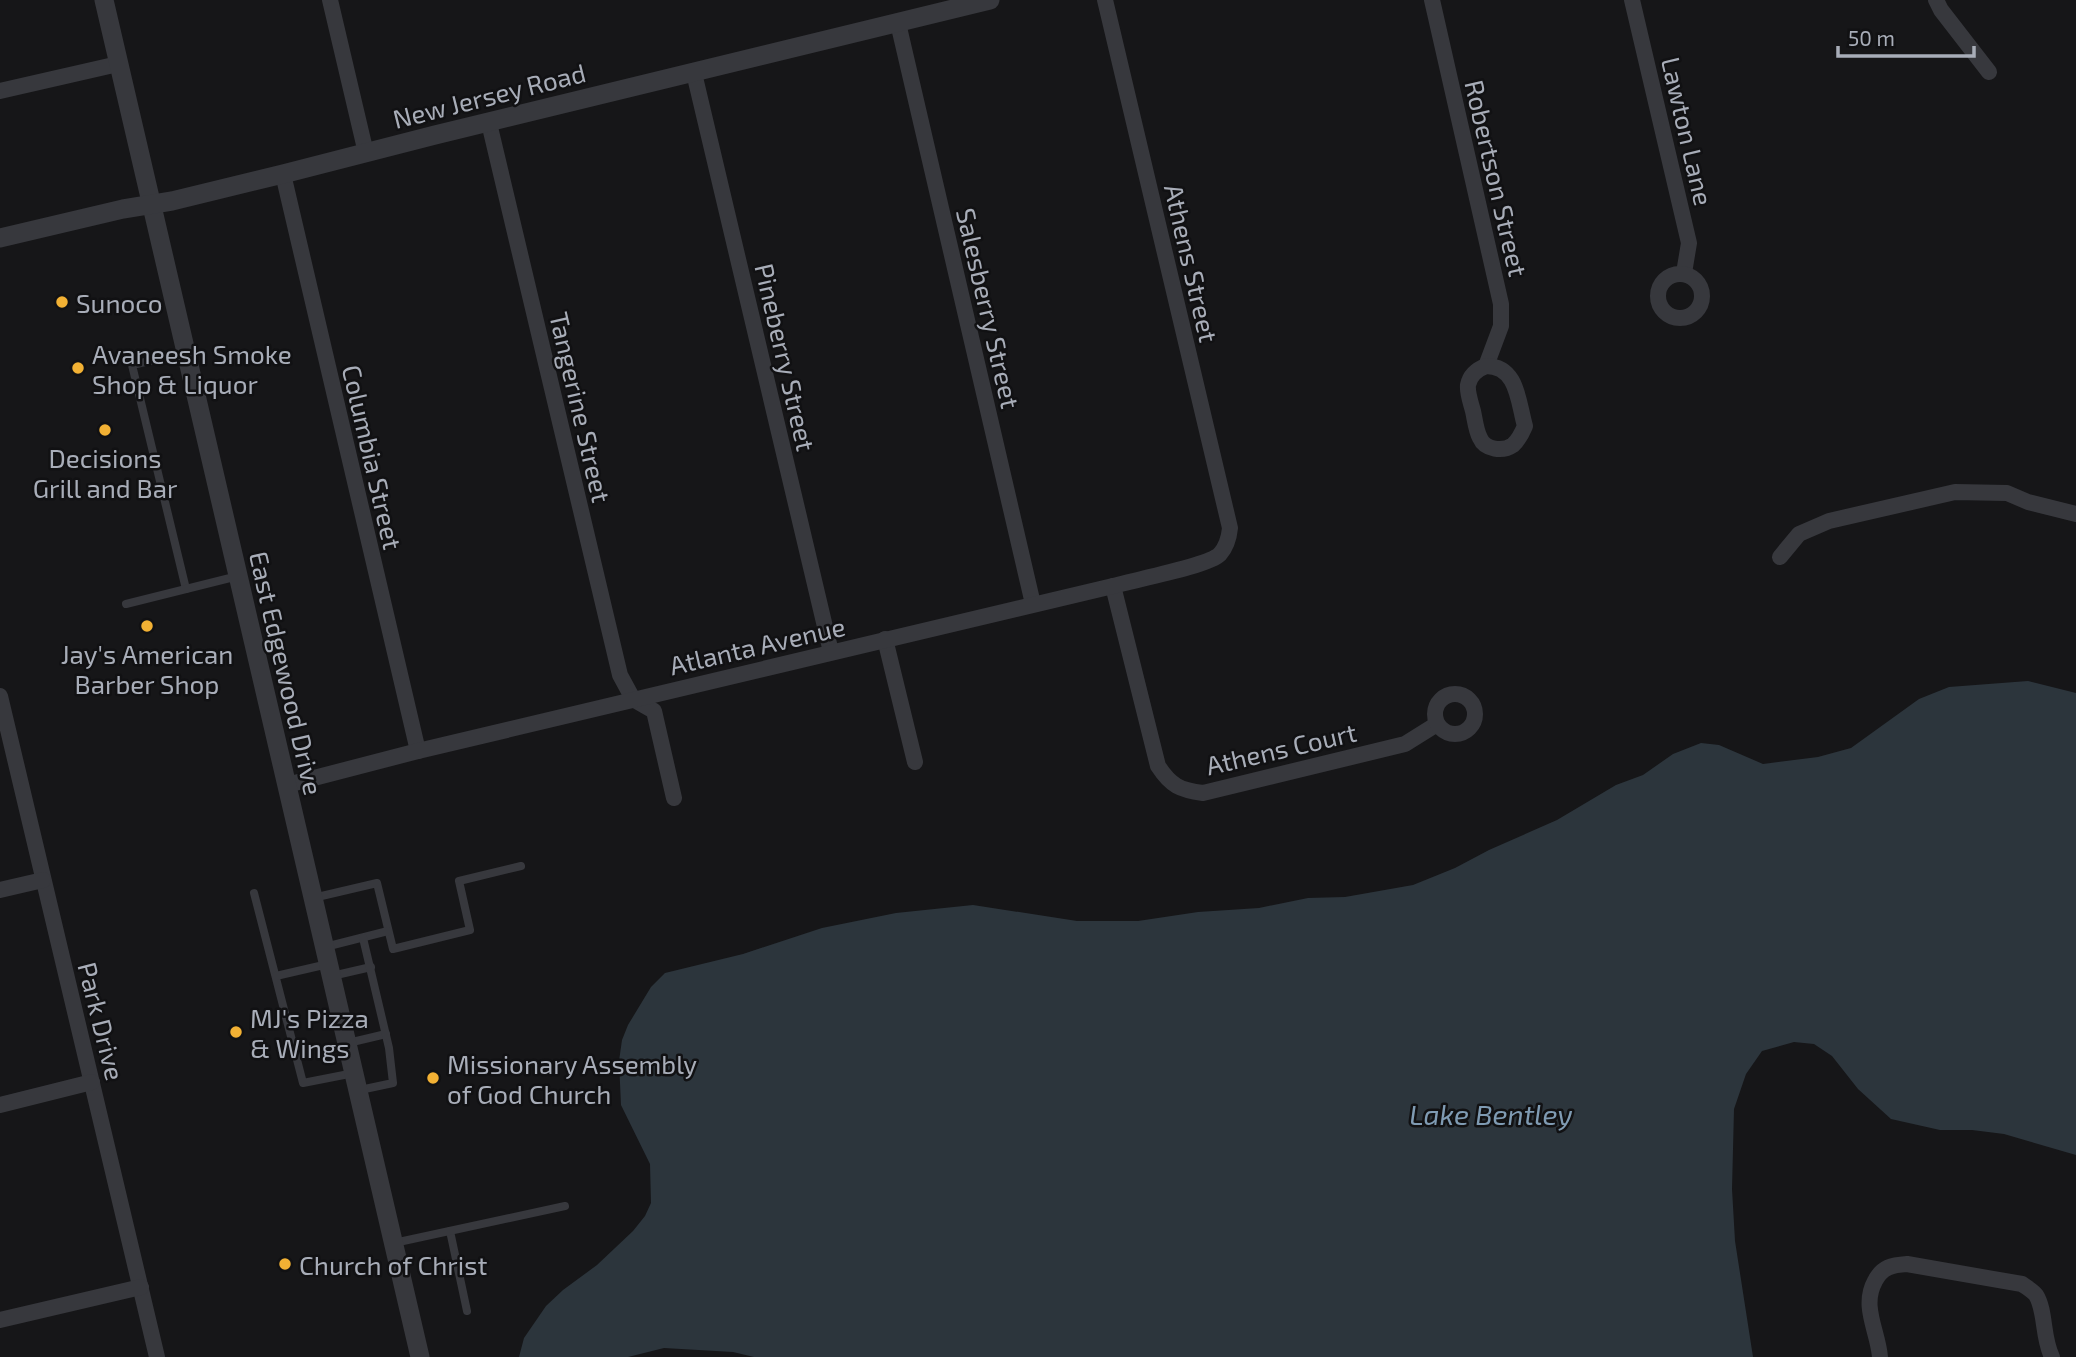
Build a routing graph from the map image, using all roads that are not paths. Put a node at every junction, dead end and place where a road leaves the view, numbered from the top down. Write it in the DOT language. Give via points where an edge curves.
graph roads {
  1 [pos="104,0"];
  2 [pos="330,0"];
  3 [pos="990,0"];
  4 [pos="1105,0"];
  5 [pos="1432,0"];
  6 [pos="1632,0"];
  7 [pos="1936,0"];
  8 [pos="898,23"];
  9 [pos="118,64"];
  10 [pos="1989,72"];
  11 [pos="694,73"];
  12 [pos="0,91"];
  13 [pos="489,122"];
  14 [pos="366,153"];
  15 [pos="283,174"];
  16 [pos="150,204"];
  17 [pos="0,238"];
  18 [pos="1684,273"];
  19 [pos="185,353"];
  20 [pos="1486,366"];
  21 [pos="2076,514"];
  22 [pos="1229,538"];
  23 [pos="1780,557"];
  24 [pos="238,576"];
  25 [pos="1113,586"];
  26 [pos="186,589"];
  27 [pos="126,604"];
  28 [pos="1033,604"];
  29 [pos="885,639"];
  30 [pos="831,652"];
  31 [pos="0,696"];
  32 [pos="633,699"];
  33 [pos="1437,724"];
  34 [pos="418,751"];
  35 [pos="915,762"];
  36 [pos="287,785"];
  37 [pos="674,798"];
  38 [pos="520,866"];
  39 [pos="43,880"];
  40 [pos="0,890"];
  41 [pos="254,893"];
  42 [pos="313,898"];
  43 [pos="388,931"];
  44 [pos="363,938"];
  45 [pos="328,962"];
  46 [pos="370,967"];
  47 [pos="276,976"];
  48 [pos="386,1034"];
  49 [pos="347,1043"];
  50 [pos="92,1082"];
  51 [pos="356,1082"];
  52 [pos="0,1105"];
  53 [pos="565,1206"];
  54 [pos="450,1231"];
  55 [pos="394,1243"];
  56 [pos="141,1287"];
  57 [pos="467,1311"];
  58 [pos="0,1320"];
  59 [pos="157,1357"];
  60 [pos="420,1357"];
  61 [pos="1880,1357"];
  62 [pos="2052,1357"];
  1 -- 9 [label="street, East Edgewood Drive"];
  2 -- 14 [label="street"];
  3 -- 8 [label="street, New Jersey Road"];
  4 -- 22 [label="street, Athens Street"];
  5 -- 20 [label="street, Robertson Street" via="1501,304 1501,326"];
  6 -- 18 [label="street, Lawton Lane" via="1689,243"];
  7 -- 10 [label="street"];
  8 -- 11 [label="street, New Jersey Road"];
  8 -- 28 [label="street, Salesberry Street"];
  9 -- 12 [label="street"];
  9 -- 16 [label="street, East Edgewood Drive"];
  11 -- 13 [label="street, New Jersey Road"];
  11 -- 30 [label="street, Pineberry Street"];
  13 -- 14 [label="street, New Jersey Road"];
  13 -- 32 [label="street, Tangerine Street" via="620,675"];
  14 -- 15 [label="street, New Jersey Road"];
  15 -- 16 [label="street, New Jersey Road"];
  15 -- 34 [label="street, Columbia Street"];
  16 -- 17 [label="street, New Jersey Road"];
  16 -- 19 [label="street, East Edgewood Drive"];
  19 -- 24 [label="street, East Edgewood Drive"];
  19 -- 26 [label="lane" via="132,365"];
  20 -- 20 [label="street, Robertson Street" via="1471,376 1468,393 1480,439 1486,446 1504,449 1512,446 1525,426 1510,376 1504,369"];
  21 -- 23 [label="street" via="2007,493 1955,492 1829,521 1799,534"];
  22 -- 25 [label="street, Atlanta Avenue" via="1218,556"];
  24 -- 26 [label="lane"];
  24 -- 36 [label="street, East Edgewood Drive"];
  25 -- 28 [label="street, Atlanta Avenue"];
  25 -- 33 [label="street, Athens Court" via="1158,766 1167,780 1185,790 1203,793 1405,744"];
  26 -- 27 [label="lane"];
  28 -- 29 [label="street, Atlanta Avenue"];
  29 -- 30 [label="street, Atlanta Avenue"];
  29 -- 35 [label="street"];
  30 -- 32 [label="street, Atlanta Avenue"];
  31 -- 39 [label="street, Park Drive"];
  32 -- 34 [label="street, Atlanta Avenue"];
  32 -- 37 [label="street" via="654,711"];
  34 -- 36 [label="street, Atlanta Avenue"];
  36 -- 42 [label="street, East Edgewood Drive"];
  38 -- 43 [label="lane" via="459,881 470,930 393,949"];
  39 -- 40 [label="street"];
  39 -- 50 [label="street, Park Drive"];
  41 -- 47 [label="lane"];
  42 -- 43 [label="lane" via="377,883"];
  42 -- 45 [label="street, East Edgewood Drive"];
  43 -- 44 [label="lane"];
  44 -- 45 [label="lane"];
  44 -- 46 [label="lane"];
  45 -- 46 [label="lane"];
  45 -- 47 [label="lane"];
  45 -- 49 [label="street, East Edgewood Drive"];
  46 -- 48 [label="lane"];
  47 -- 51 [label="lane" via="303,1083"];
  48 -- 49 [label="lane"];
  48 -- 51 [label="lane" via="393,1083"];
  49 -- 51 [label="street, East Edgewood Drive"];
  50 -- 52 [label="street"];
  50 -- 56 [label="street, Park Drive"];
  51 -- 55 [label="street, East Edgewood Drive"];
  53 -- 54 [label="lane"];
  54 -- 55 [label="lane"];
  54 -- 57 [label="lane"];
  55 -- 60 [label="street, East Edgewood Drive"];
  56 -- 58 [label="street"];
  56 -- 59 [label="street, Park Drive"];
  61 -- 62 [label="street" via="1869,1304 1871,1289 1878,1275 1891,1265 1907,1264 2022,1284 2039,1302"];
}
